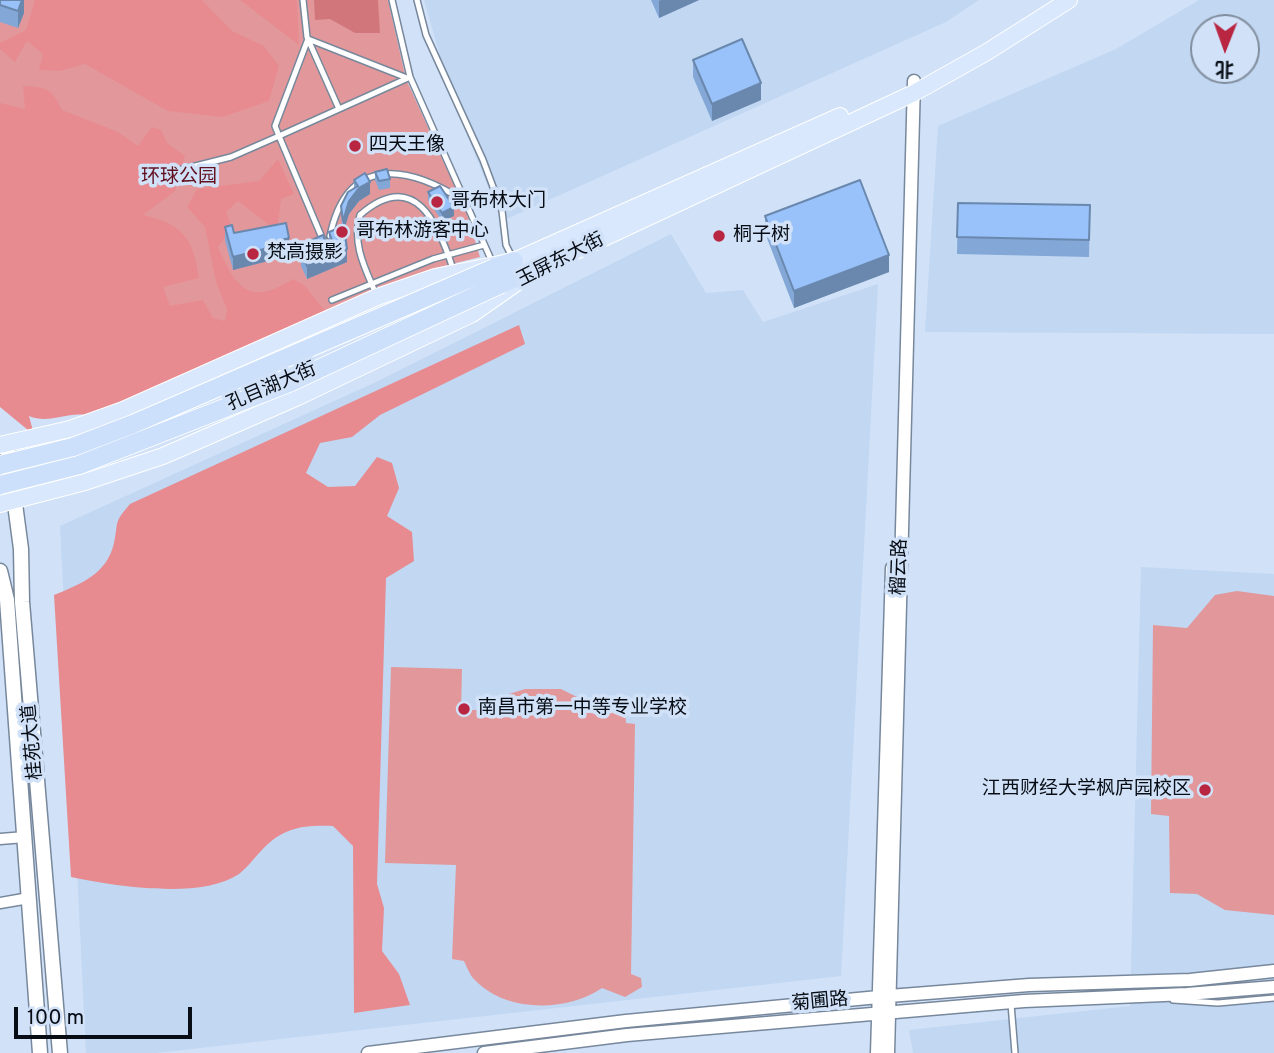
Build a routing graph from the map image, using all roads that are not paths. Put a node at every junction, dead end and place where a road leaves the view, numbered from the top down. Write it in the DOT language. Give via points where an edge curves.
graph roads {
  1 [pos="303,0"];
  2 [pos="392,0"];
  3 [pos="417,0"];
  4 [pos="1051,0"];
  5 [pos="1069,0"];
  6 [pos="307,39"];
  7 [pos="409,77"];
  8 [pos="911,89"];
  9 [pos="339,109"];
  10 [pos="279,136"];
  11 [pos="148,178"];
  12 [pos="465,201"];
  13 [pos="325,239"];
  14 [pos="484,246"];
  15 [pos="449,255"];
  16 [pos="330,257"];
  17 [pos="514,261"];
  18 [pos="536,270"];
  19 [pos="454,272"];
  20 [pos="496,272"];
  21 [pos="374,290"];
  22 [pos="332,300"];
  23 [pos="2,449"];
  24 [pos="0,465"];
  25 [pos="0,485"];
  26 [pos="8,502"];
  27 [pos="0,571"];
  28 [pos="25,837"];
  29 [pos="0,839"];
  30 [pos="29,898"];
  31 [pos="0,903"];
  32 [pos="1274,971"];
  33 [pos="1274,986"];
  34 [pos="1121,996"];
  35 [pos="884,997"];
  36 [pos="1274,998"];
  37 [pos="1011,1002"];
  38 [pos="883,1015"];
  39 [pos="40,1053"];
  40 [pos="60,1053"];
  41 [pos="368,1053"];
  42 [pos="484,1053"];
  43 [pos="877,1053"];
  44 [pos="887,1053"];
  45 [pos="1015,1053"];
  1 -- 6 [label="lane"];
  2 -- 7 [label="lane"];
  3 -- 17 [label="lane" via="426,35 483,159"];
  4 -- 8 [label="main road, 玉屏东大街"];
  5 -- 8 [label="main road, 玉屏东大街" via="987,52"];
  6 -- 7 [label="lane"];
  6 -- 9 [label="lane"];
  6 -- 10 [label="lane" via="275,127"];
  7 -- 9 [label="lane"];
  7 -- 12 [label="lane"];
  8 -- 17 [label="main road, 玉屏东大街"];
  8 -- 18 [label="main road, 玉屏东大街"];
  8 -- 35 [label="street, 榴云路"];
  9 -- 10 [label="lane"];
  10 -- 11 [label="lane" via="231,157"];
  10 -- 13 [label="lane"];
  12 -- 13 [label="lane" via="435,181 415,176 399,173 369,178 343,198"];
  12 -- 14 [label="lane"];
  13 -- 16 [label="lane"];
  14 -- 15 [label="lane"];
  14 -- 20 [label="lane"];
  15 -- 19 [label="lane"];
  15 -- 21 [label="lane"];
  15 -- 21 [label="lane" via="422,204 387,198 360,215 357,227 360,259"];
  17 -- 20 [label="highway, 孔目湖大街"];
  18 -- 20 [label="highway, 孔目湖大街"];
  18 -- 26 [label="main road, 玉屏东大街" via="472,314 298,397 163,456"];
  19 -- 20 [label="main road, 玉屏东大街"];
  19 -- 21 [label="main road, 玉屏东大街"];
  20 -- 24 [label="highway, 孔目湖大街, bridge" via="133,425 74,447"];
  20 -- 25 [label="highway, 孔目湖大街, bridge" via="279,387 79,464"];
  21 -- 22 [label="lane"];
  21 -- 23 [label="main road, 玉屏东大街" via="122,410"];
  23 -- 26 [label="main road, 桂苑大道"];
  26 -- 40 [label="main road, 桂苑大道"];
  27 -- 28 [label="main road, 桂苑大道" via="7,600"];
  28 -- 29 [label="street"];
  28 -- 30 [label="main road, 桂苑大道"];
  30 -- 31 [label="street"];
  30 -- 39 [label="main road, 桂苑大道"];
  32 -- 35 [label="street, 菊圃路"];
  33 -- 34 [label="street, 菊圃路"];
  34 -- 36 [label="lane" via="1218,1003"];
  34 -- 37 [label="street, 菊圃路"];
  35 -- 38 [label="street, 榴云路"];
  35 -- 41 [label="street, 菊圃路" via="626,1021"];
  37 -- 38 [label="street, 菊圃路"];
  37 -- 45 [label="lane"];
  38 -- 42 [label="street, 菊圃路" via="627,1035"];
  38 -- 43 [label="street, 榴云路"];
  38 -- 44 [label="street, 榴云路"];
}
